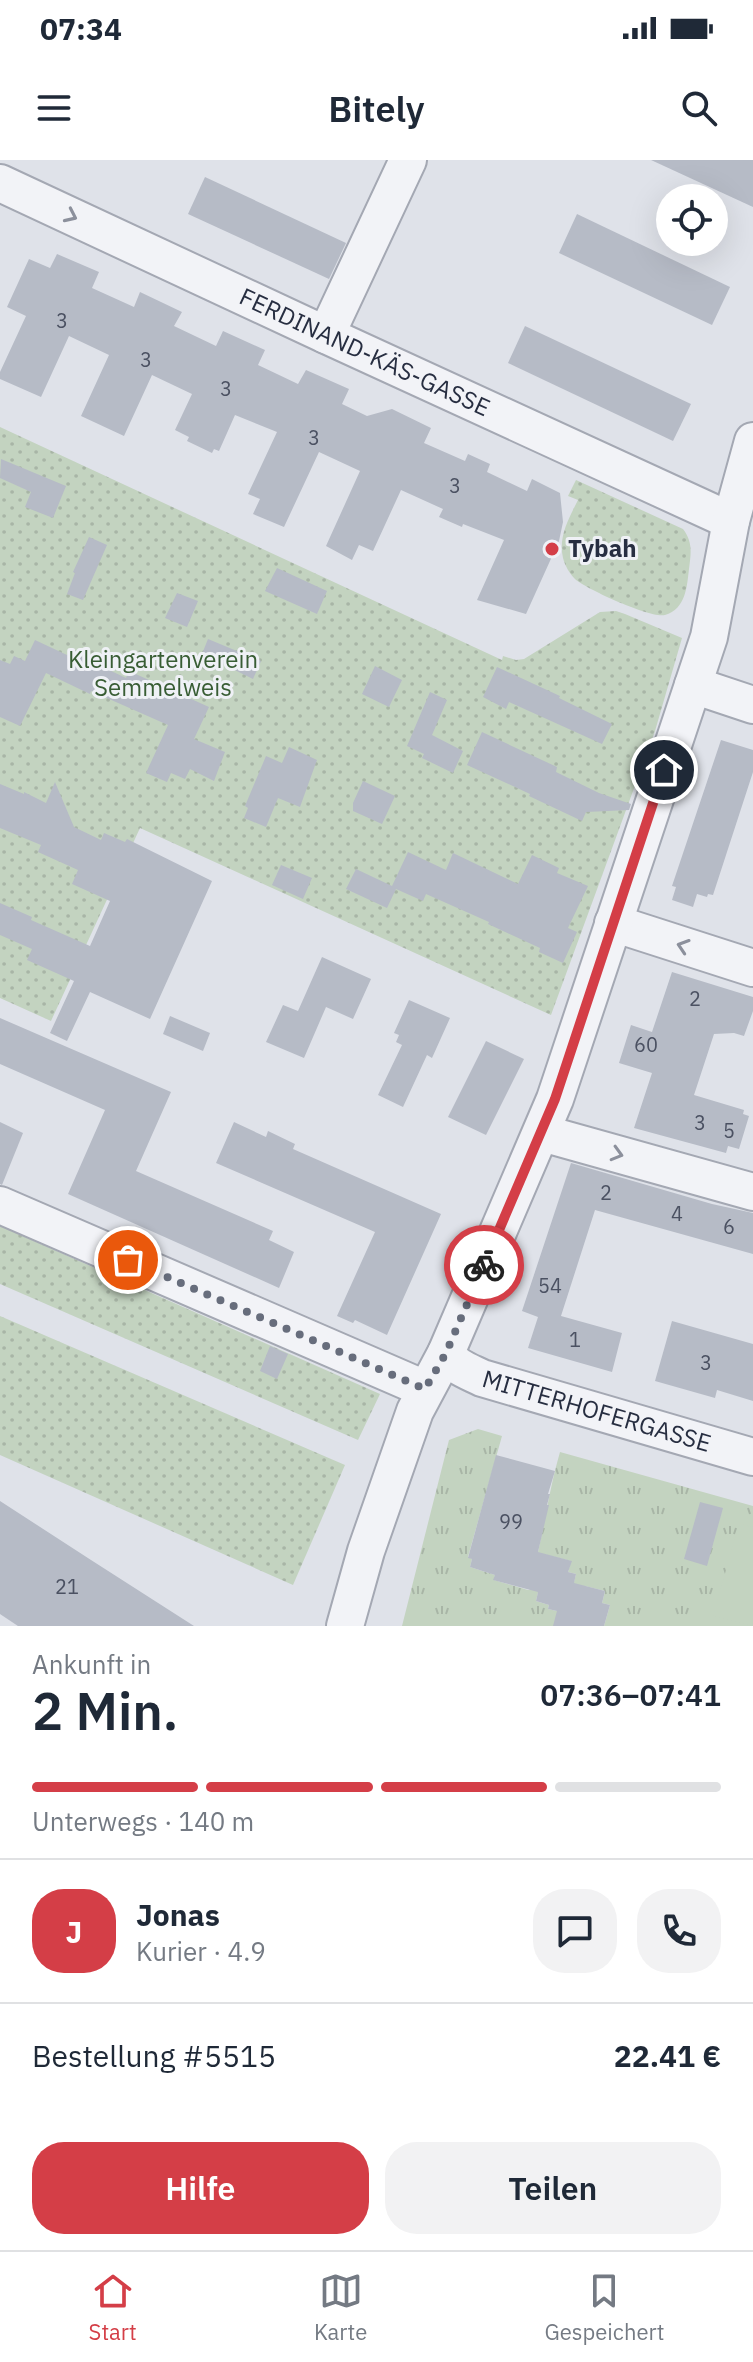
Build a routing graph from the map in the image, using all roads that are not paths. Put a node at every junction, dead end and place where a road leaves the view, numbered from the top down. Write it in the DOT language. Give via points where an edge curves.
graph roads {
  1 [pos="6,160"];
  2 [pos="408,160"];
  3 [pos="0,183"];
  4 [pos="326,335"];
  5 [pos="753,441"];
  6 [pos="731,521"];
  7 [pos="693,685"];
  8 [pos="753,705"];
  9 [pos="613,923"];
  10 [pos="753,968"];
  11 [pos="542,1133"];
  12 [pos="753,1192"];
  13 [pos="0,1205"];
  14 [pos="446,1353"];
  15 [pos="425,1389"];
  16 [pos="753,1457"];
  17 [pos="345,1626"];
  1 -- 3 [label="street"];
  2 -- 4 [label="street"];
  3 -- 4 [label="street, FERDINAND-KÄS-GASSE, one-way"];
  4 -- 6 [label="street, FERDINAND-KÄS-GASSE"];
  5 -- 6 [label="street"];
  6 -- 7 [label="street" via="709,637"];
  7 -- 8 [label="street"];
  7 -- 9 [label="street"];
  10 -- 9 [label="street, one-way"];
  9 -- 11 [label="street"];
  11 -- 12 [label="street, one-way"];
  11 -- 14 [label="street"];
  13 -- 15 [label="street"];
  14 -- 15 [label="street"];
  14 -- 16 [label="street, MITTERHOFERGASSE" via="459,1368 482,1378"];
  15 -- 17 [label="street" via="375,1524"];
}
